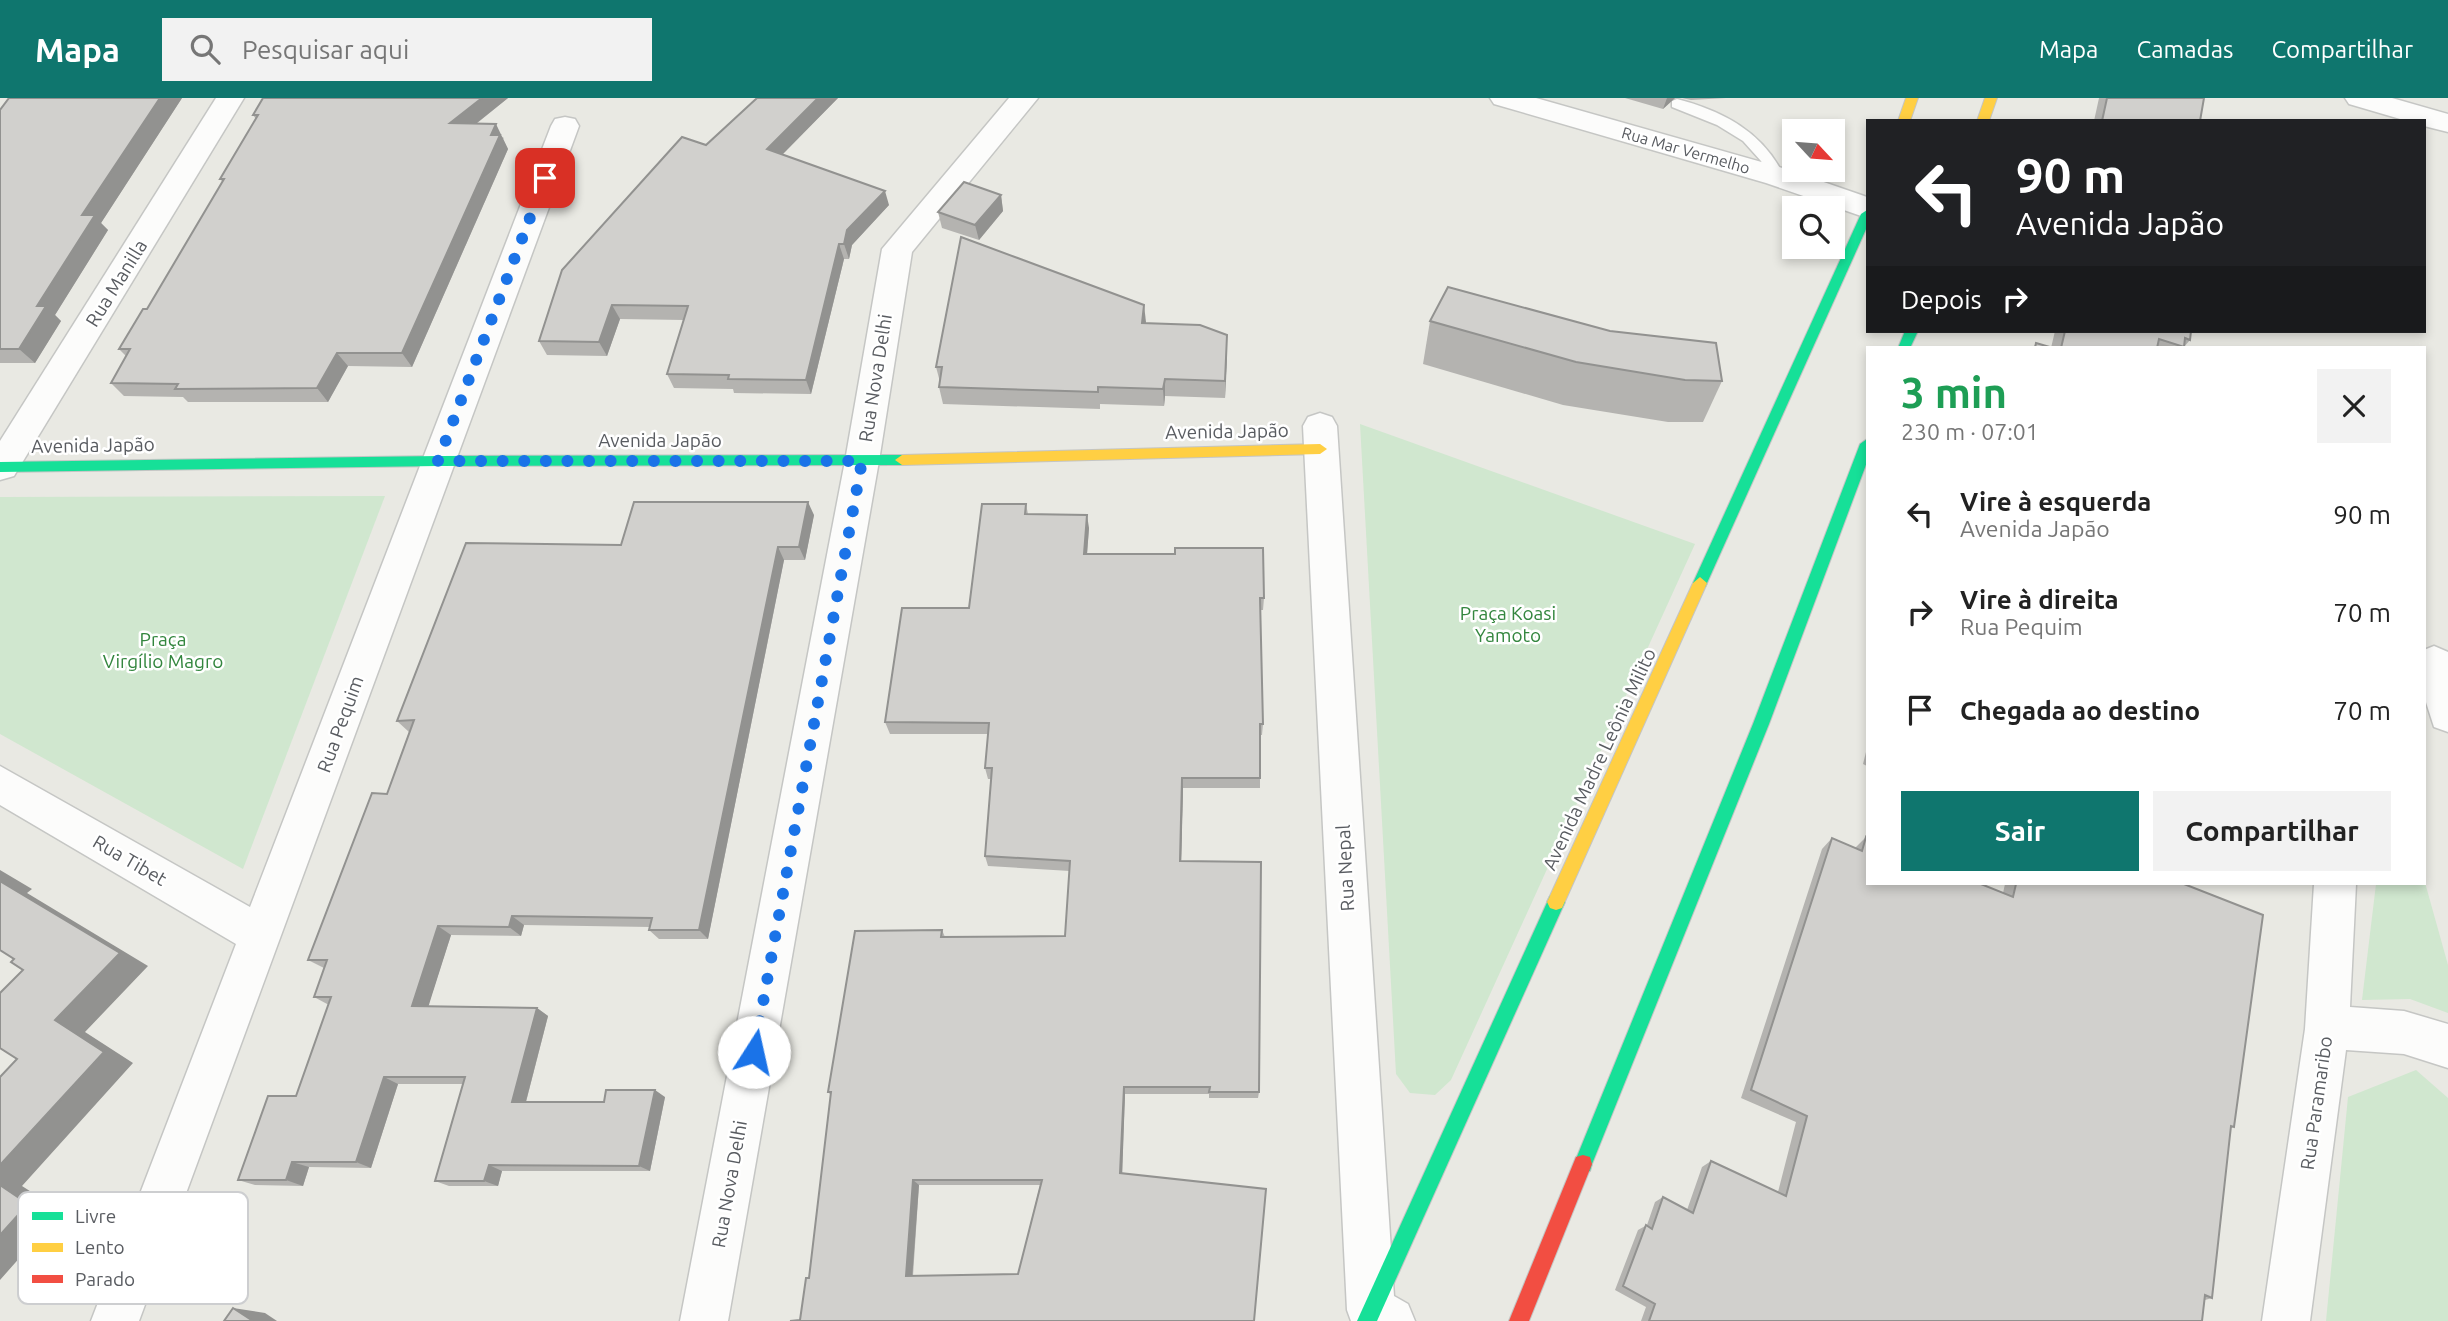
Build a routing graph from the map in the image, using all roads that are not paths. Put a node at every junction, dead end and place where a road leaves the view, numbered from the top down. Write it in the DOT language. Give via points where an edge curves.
graph roads {
  1 [pos="230,98"];
  2 [pos="1024,98"];
  3 [pos="1504,98"];
  4 [pos="1912,98"];
  5 [pos="1991,98"];
  6 [pos="2359,98"];
  7 [pos="1677,104"];
  8 [pos="1905,119"];
  9 [pos="1984,119"];
  10 [pos="2448,123"];
  11 [pos="565,126"];
  12 [pos="1776,176"];
  13 [pos="1866,208"];
  14 [pos="1866,216"];
  15 [pos="1320,438"];
  16 [pos="1866,449"];
  17 [pos="438,461"];
  18 [pos="862,461"];
  19 [pos="1,467"];
  20 [pos="2435,663"];
  21 [pos="2448,715"];
  22 [pos="0,784"];
  23 [pos="2334,885"];
  24 [pos="261,936"];
  25 [pos="2327,1029"];
  26 [pos="2448,1046"];
  27 [pos="164,1192"];
  28 [pos="121,1304"];
  29 [pos="1376,1317"];
  30 [pos="115,1321"];
  31 [pos="704,1321"];
  32 [pos="1519,1321"];
  33 [pos="2286,1321"];
  1 -- 19 [label="street, Rua Manilla"];
  2 -- 18 [label="street, Rua Nova Delhi" via="897,248"];
  3 -- 12 [label="street, Rua Mar Vermelho"];
  4 -- 8 [label="main road"];
  5 -- 9 [label="main road"];
  6 -- 10 [label="street"];
  7 -- 12 [label="lane" via="1744,131"];
  11 -- 17 [label="street, Rua Pequim"];
  12 -- 13 [label="street, Rua Mar Vermelho"];
  14 -- 29 [label="main road, Avenida Madre Leônia Milito"];
  15 -- 18 [label="main road, Avenida Japão"];
  15 -- 29 [label="street, Rua Nepal"];
  16 -- 32 [label="main road" via="1761,724"];
  17 -- 18 [label="main road, Avenida Japão"];
  17 -- 19 [label="main road, Avenida Japão"];
  17 -- 24 [label="street, Rua Pequim"];
  18 -- 31 [label="street, Rua Nova Delhi"];
  20 -- 21 [label="street"];
  22 -- 24 [label="street, Rua Tibet"];
  23 -- 25 [label="street, Rua Paramaribo"];
  24 -- 27 [label="street, Rua Pequim"];
  25 -- 26 [label="street" via="2359,1027 2418,1035"];
  25 -- 33 [label="street, Rua Paramaribo"];
  28 -- 30 [label="street, Rua Pequim"];
}
